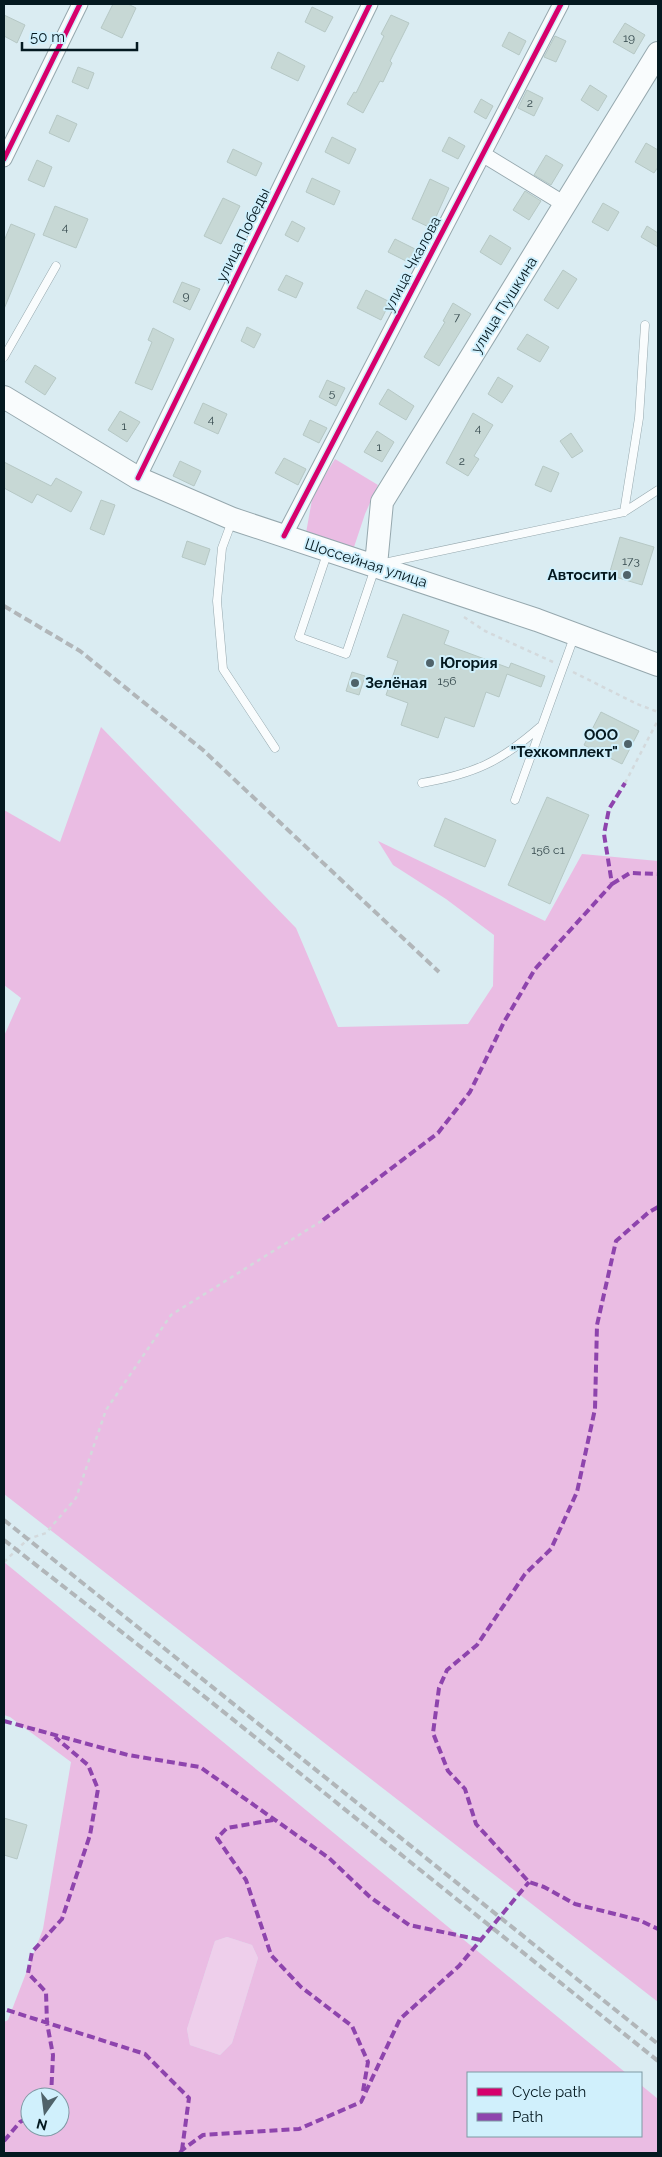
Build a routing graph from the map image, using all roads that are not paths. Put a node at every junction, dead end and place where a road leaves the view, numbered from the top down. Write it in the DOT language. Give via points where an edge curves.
graph roads {
  1 [pos="80,4"];
  2 [pos="370,4"];
  3 [pos="561,4"];
  4 [pos="658,53"];
  5 [pos="484,155"];
  6 [pos="4,158"];
  7 [pos="566,204"];
  8 [pos="56,266"];
  9 [pos="645,325"];
  10 [pos="4,357"];
  11 [pos="4,398"];
  12 [pos="138,478"];
  13 [pos="658,490"];
  14 [pos="624,512"];
  15 [pos="233,519"];
  16 [pos="284,536"];
  17 [pos="328,550"];
  18 [pos="376,565"];
  19 [pos="575,634"];
  20 [pos="658,665"];
  21 [pos="541,726"];
  22 [pos="275,748"];
  23 [pos="422,783"];
  24 [pos="515,800"];
  1 -- 6 [label="street"];
  2 -- 12 [label="street, улица Победы"];
  3 -- 5 [label="street, улица Чкалова"];
  4 -- 7 [label="main road, улица Пушкина"];
  5 -- 7 [label="street"];
  5 -- 16 [label="street, улица Чкалова"];
  7 -- 18 [label="main road, улица Пушкина" via="382,502"];
  8 -- 10 [label="lane"];
  9 -- 14 [label="lane" via="639,418"];
  11 -- 12 [label="main road, Шоссейная улица"];
  12 -- 15 [label="main road, Шоссейная улица"];
  13 -- 14 [label="lane"];
  14 -- 18 [label="lane"];
  15 -- 16 [label="main road, Шоссейная улица"];
  15 -- 22 [label="lane" via="222,548 217,601 223,669"];
  16 -- 17 [label="main road, Шоссейная улица"];
  17 -- 18 [label="main road, Шоссейная улица"];
  17 -- 18 [label="lane" via="300,637 346,654"];
  18 -- 19 [label="main road, Шоссейная улица"];
  19 -- 20 [label="main road, Шоссейная улица"];
  19 -- 21 [label="lane"];
  21 -- 23 [label="lane" via="516,748 487,766 456,777"];
  21 -- 24 [label="lane"];
}
